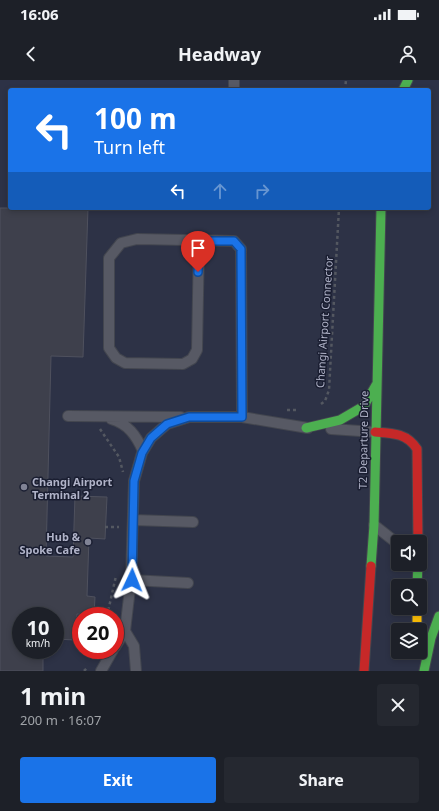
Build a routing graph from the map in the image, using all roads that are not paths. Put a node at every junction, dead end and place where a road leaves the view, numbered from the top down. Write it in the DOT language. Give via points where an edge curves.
graph roads {
  1 [pos="381,210"];
  2 [pos="199,241"];
  3 [pos="376,385"];
  4 [pos="68,416"];
  5 [pos="99,416"];
  6 [pos="189,417"];
  7 [pos="242,417"];
  8 [pos="306,428"];
  9 [pos="375,432"];
  10 [pos="144,451"];
  11 [pos="133,520"];
  12 [pos="193,522"];
  13 [pos="374,525"];
  14 [pos="418,535"];
  15 [pos="391,538"];
  16 [pos="132,580"];
  17 [pos="188,583"];
  18 [pos="439,616"];
  19 [pos="125,631"];
  20 [pos="108,659"];
  21 [pos="418,659"];
  22 [pos="101,671"];
  23 [pos="136,671"];
  24 [pos="364,671"];
  25 [pos="419,671"];
  26 [pos="424,671"];
  1 -- 3 [label="main road, T2 Departure Drive"];
  2 -- 2 [label="lane" via="197,350 192,359 183,364 125,363 116,358 110,348 109,258 113,250 121,243 137,239"];
  2 -- 7 [label="lane" via="234,241 241,249"];
  3 -- 8 [label="main road" via="364,406 340,420"];
  3 -- 9 [label="main road, T2 Departure Drive"];
  4 -- 5 [label="lane"];
  5 -- 6 [label="lane"];
  5 -- 10 [label="lane" via="121,422 137,437"];
  6 -- 7 [label="lane"];
  6 -- 10 [label="lane" via="167,424 151,438"];
  7 -- 8 [label="lane"];
  8 -- 9 [label="lane"];
  9 -- 13 [label="main road, T2 Departure Drive"];
  9 -- 14 [label="main road" via="403,435 414,442 417,450"];
  10 -- 11 [label="lane" via="134,481"];
  11 -- 12 [label="lane"];
  11 -- 16 [label="lane"];
  13 -- 15 [label="lane"];
  13 -- 24 [label="main road, T2 Departure Drive"];
  16 -- 17 [label="lane"];
  16 -- 19 [label="lane"];
  18 -- 26 [label="main road"];
  19 -- 23 [label="lane" via="134,646"];
  20 -- 22 [label="lane"];
  21 -- 25 [label="main road"];
}
